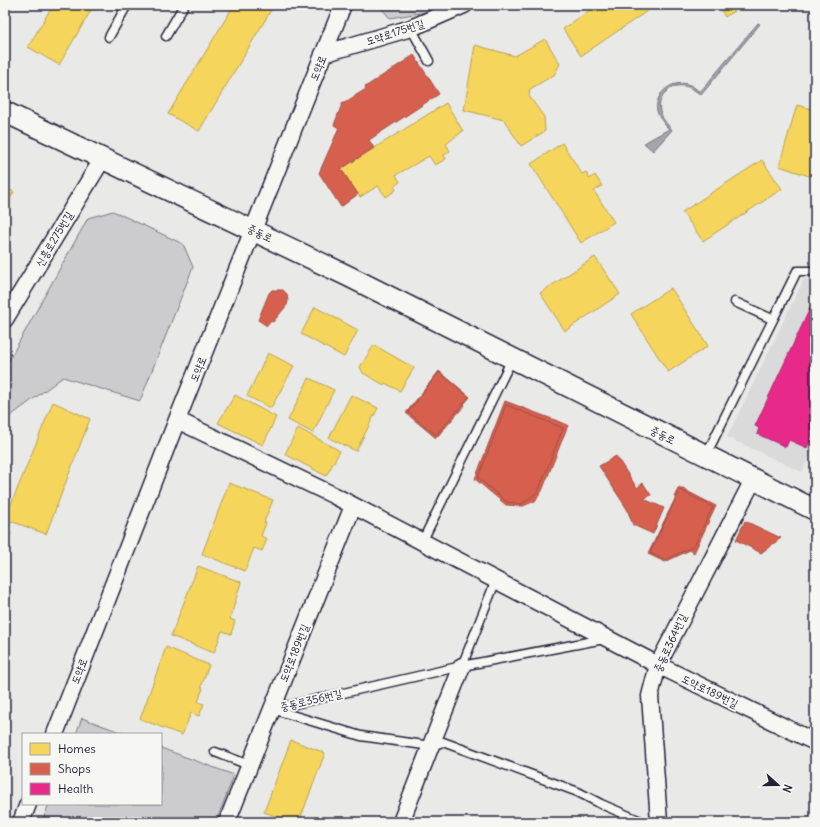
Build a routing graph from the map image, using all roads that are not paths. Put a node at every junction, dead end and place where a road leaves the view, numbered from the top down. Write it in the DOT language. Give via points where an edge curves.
graph roads {
  1 [pos="127,5"];
  2 [pos="184,5"];
  3 [pos="343,5"];
  4 [pos="464,5"];
  5 [pos="411,28"];
  6 [pos="166,36"];
  7 [pos="109,37"];
  8 [pos="323,54"];
  9 [pos="429,61"];
  10 [pos="5,112"];
  11 [pos="103,158"];
  12 [pos="254,230"];
  13 [pos="815,271"];
  14 [pos="735,302"];
  15 [pos="5,319"];
  16 [pos="772,319"];
  17 [pos="512,359"];
  18 [pos="177,420"];
  19 [pos="705,456"];
  20 [pos="752,480"];
  21 [pos="353,506"];
  22 [pos="815,510"];
  23 [pos="422,542"];
  24 [pos="496,580"];
  25 [pos="606,638"];
  26 [pos="658,665"];
  27 [pos="462,666"];
  28 [pos="272,709"];
  29 [pos="55,733"];
  30 [pos="815,742"];
  31 [pos="431,746"];
  32 [pos="215,752"];
  33 [pos="249,765"];
  34 [pos="28,805"];
  35 [pos="20,822"];
  36 [pos="227,822"];
  37 [pos="401,822"];
  38 [pos="643,822"];
  39 [pos="659,822"];
  1 -- 7 [label="lane"];
  2 -- 6 [label="lane"];
  3 -- 8 [label="street, 도약로"];
  4 -- 5 [label="street, 도약로175번길"];
  5 -- 8 [label="street, 도약로175번길"];
  5 -- 9 [label="lane"];
  8 -- 12 [label="street, 도약로"];
  10 -- 11 [label="street, 중동로"];
  11 -- 12 [label="street, 중동로"];
  11 -- 15 [label="street, 신흥로275번길"];
  12 -- 17 [label="street, 중동로"];
  12 -- 18 [label="street, 도약로"];
  13 -- 16 [label="lane" via="797,271"];
  14 -- 16 [label="lane"];
  16 -- 19 [label="lane"];
  17 -- 19 [label="street, 중동로"];
  17 -- 23 [label="lane"];
  18 -- 21 [label="street, 도약로189번길"];
  18 -- 29 [label="street, 도약로"];
  19 -- 20 [label="street, 중동로"];
  20 -- 22 [label="street, 중동로"];
  20 -- 26 [label="street, 중동로364번길"];
  21 -- 23 [label="street, 도약로189번길"];
  21 -- 28 [label="street, 도약로189번길"];
  23 -- 24 [label="street, 도약로189번길"];
  24 -- 25 [label="street, 도약로189번길"];
  24 -- 27 [label="lane"];
  25 -- 26 [label="street, 도약로189번길"];
  25 -- 27 [label="lane"];
  26 -- 30 [label="street, 도약로189번길"];
  26 -- 39 [label="street, 중동로364번길" via="650,696"];
  27 -- 28 [label="lane, 중동로356번길"];
  27 -- 31 [label="street"];
  28 -- 31 [label="lane, 중동로356번길" via="361,736"];
  28 -- 33 [label="street, 도약로189번길"];
  31 -- 37 [label="street"];
  31 -- 38 [label="lane" via="443,742 578,792"];
  32 -- 33 [label="lane"];
  33 -- 36 [label="street, 도약로189번길"];
  34 -- 35 [label="street"];
}
